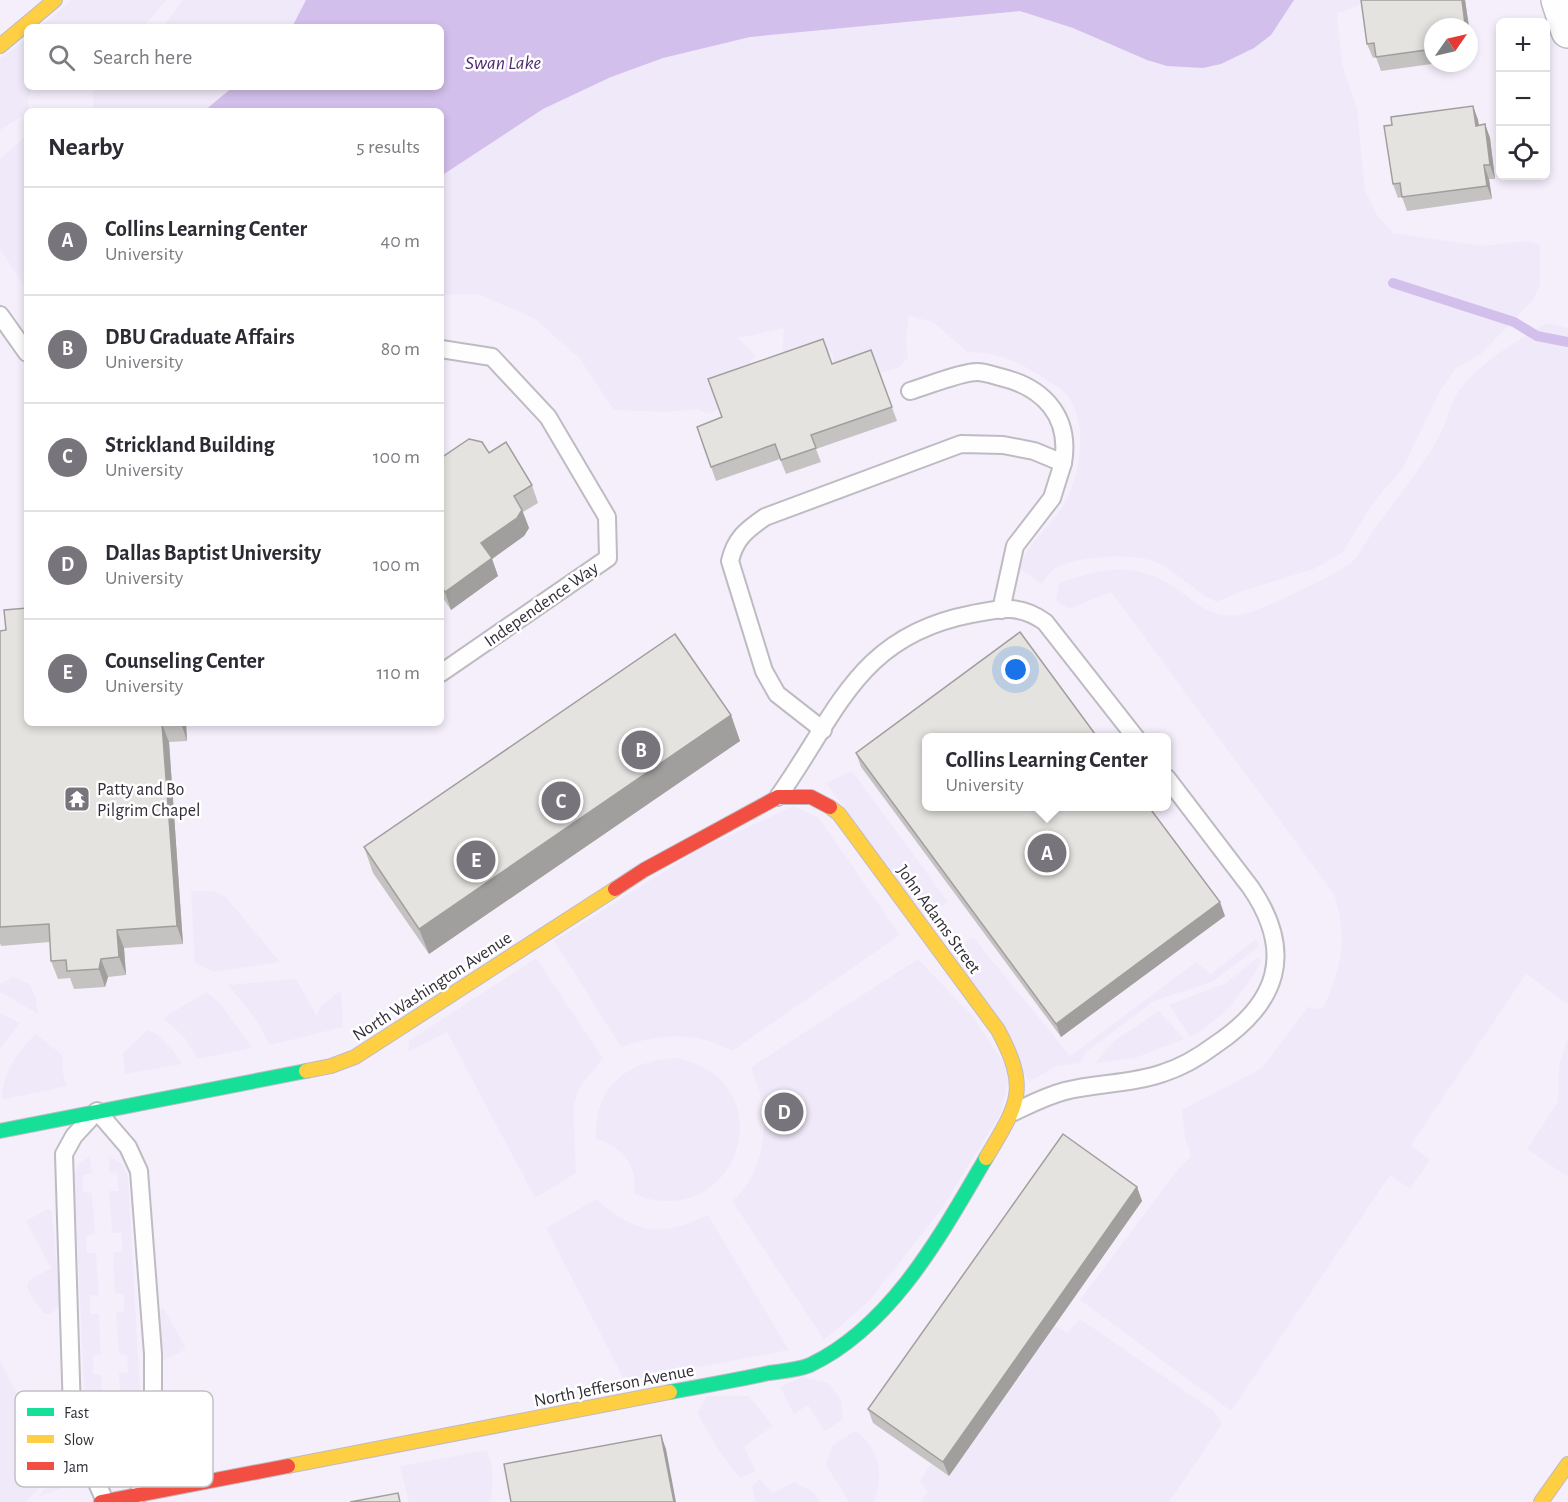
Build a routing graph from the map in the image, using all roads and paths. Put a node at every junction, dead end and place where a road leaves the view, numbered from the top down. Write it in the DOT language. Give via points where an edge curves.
graph roads {
  1 [pos="56,0"];
  2 [pos="1558,0"];
  3 [pos="27,24"];
  4 [pos="24,26"];
  5 [pos="1568,31"];
  6 [pos="0,46"];
  7 [pos="0,315"];
  8 [pos="24,349"];
  9 [pos="444,349"];
  10 [pos="910,391"];
  11 [pos="1063,463"];
  12 [pos="1001,610"];
  13 [pos="444,671"];
  14 [pos="823,730"];
  15 [pos="1132,733"];
  16 [pos="1171,783"];
  17 [pos="778,797"];
  18 [pos="97,1111"];
  19 [pos="1014,1112"];
  20 [pos="0,1131"];
  21 [pos="71,1391"];
  22 [pos="153,1391"];
  23 [pos="1568,1464"];
  24 [pos="213,1480"];
  25 [pos="141,1487"];
  26 [pos="176,1487"];
  27 [pos="139,1494"];
  28 [pos="111,1500"];
  29 [pos="1543,1501"];
  1 -- 3 [label="street"];
  2 -- 5 [label="street"];
  4 -- 6 [label="street"];
  7 -- 8 [label="lane"];
  9 -- 13 [label="lane, Independence Way" via="492,357 548,417 607,517 608,558"];
  10 -- 11 [label="lane" via="977,372 1034,389 1059,418 1065,450"];
  11 -- 12 [label="lane" via="1052,498 1015,546"];
  11 -- 14 [label="lane" via="1034,451 1003,445 961,444 765,517 745,530 734,544 730,561 764,671 777,694"];
  12 -- 14 [label="lane" via="946,619 885,650 846,691"];
  12 -- 15 [label="lane" via="1030,611 1046,622"];
  14 -- 17 [label="lane"];
  16 -- 19 [label="lane" via="1263,905 1272,929 1275,954 1272,980 1265,996 1245,1024 1193,1060 1163,1074 1066,1090"];
  17 -- 18 [label="street, North Washington Avenue" via="644,870 354,1057 332,1066"];
  17 -- 19 [label="street, John Adams Street" via="803,794 822,799 839,814 998,1030 1018,1076"];
  18 -- 20 [label="street, North Washington Avenue"];
  18 -- 21 [label="lane" via="74,1136 64,1154"];
  18 -- 22 [label="lane" via="128,1147 139,1171"];
  19 -- 24 [label="street, North Jefferson Avenue" via="935,1241 890,1299 839,1348 808,1366"];
  23 -- 29 [label="street"];
  25 -- 27 [label="lane"];
  26 -- 27 [label="street, North Jefferson Avenue"];
  27 -- 28 [label="street, North Jefferson Avenue"];
}
